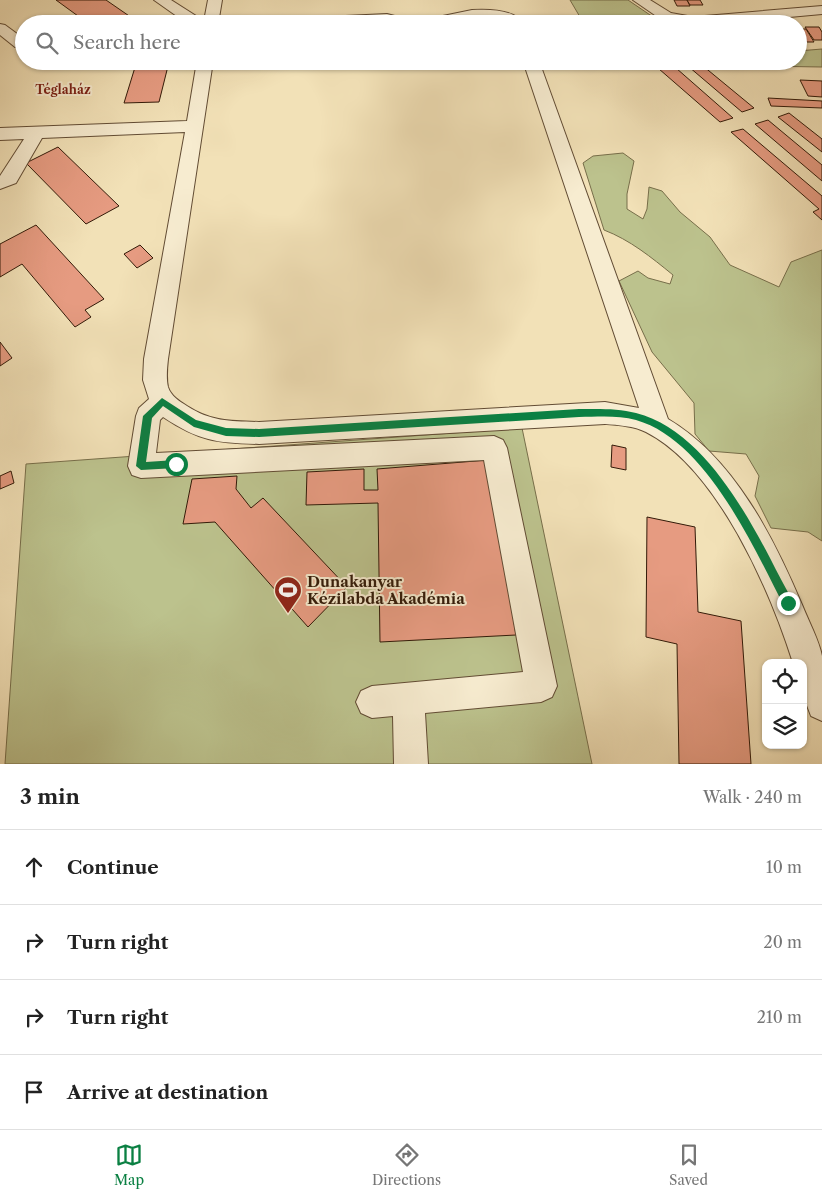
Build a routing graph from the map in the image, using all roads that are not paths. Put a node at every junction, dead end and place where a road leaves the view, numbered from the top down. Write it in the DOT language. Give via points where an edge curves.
graph roads {
  1 [pos="161,0"];
  2 [pos="215,0"];
  3 [pos="386,0"];
  4 [pos="640,0"];
  5 [pos="822,10"];
  6 [pos="185,15"];
  7 [pos="212,15"];
  8 [pos="387,15"];
  9 [pos="466,15"];
  10 [pos="501,15"];
  11 [pos="664,15"];
  12 [pos="763,15"];
  13 [pos="0,28"];
  14 [pos="15,39"];
  15 [pos="15,44"];
  16 [pos="0,45"];
  17 [pos="204,70"];
  18 [pos="534,70"];
  19 [pos="195,126"];
  20 [pos="36,133"];
  21 [pos="0,134"];
  22 [pos="0,183"];
  23 [pos="162,401"];
  24 [pos="658,426"];
  25 [pos="408,699"];
  26 [pos="372,702"];
  27 [pos="822,705"];
  28 [pos="411,764"];
  1 -- 6 [label="street"];
  2 -- 7 [label="street"];
  3 -- 8 [label="street"];
  4 -- 11 [label="street"];
  5 -- 12 [label="street"];
  9 -- 10 [label="street"];
  13 -- 14 [label="street"];
  15 -- 16 [label="street"];
  17 -- 19 [label="street"];
  18 -- 24 [label="street"];
  19 -- 20 [label="street"];
  19 -- 23 [label="street" via="156,359 155,380"];
  20 -- 21 [label="street"];
  20 -- 22 [label="street" via="9,179"];
  23 -- 24 [label="street" via="194,424 226,432 259,433 587,413 636,416"];
  23 -- 25 [label="street" via="148,416 141,466 494,448 541,686"];
  24 -- 27 [label="street" via="699,459 749,528 788,603"];
  25 -- 26 [label="street"];
  25 -- 28 [label="street"];
}
